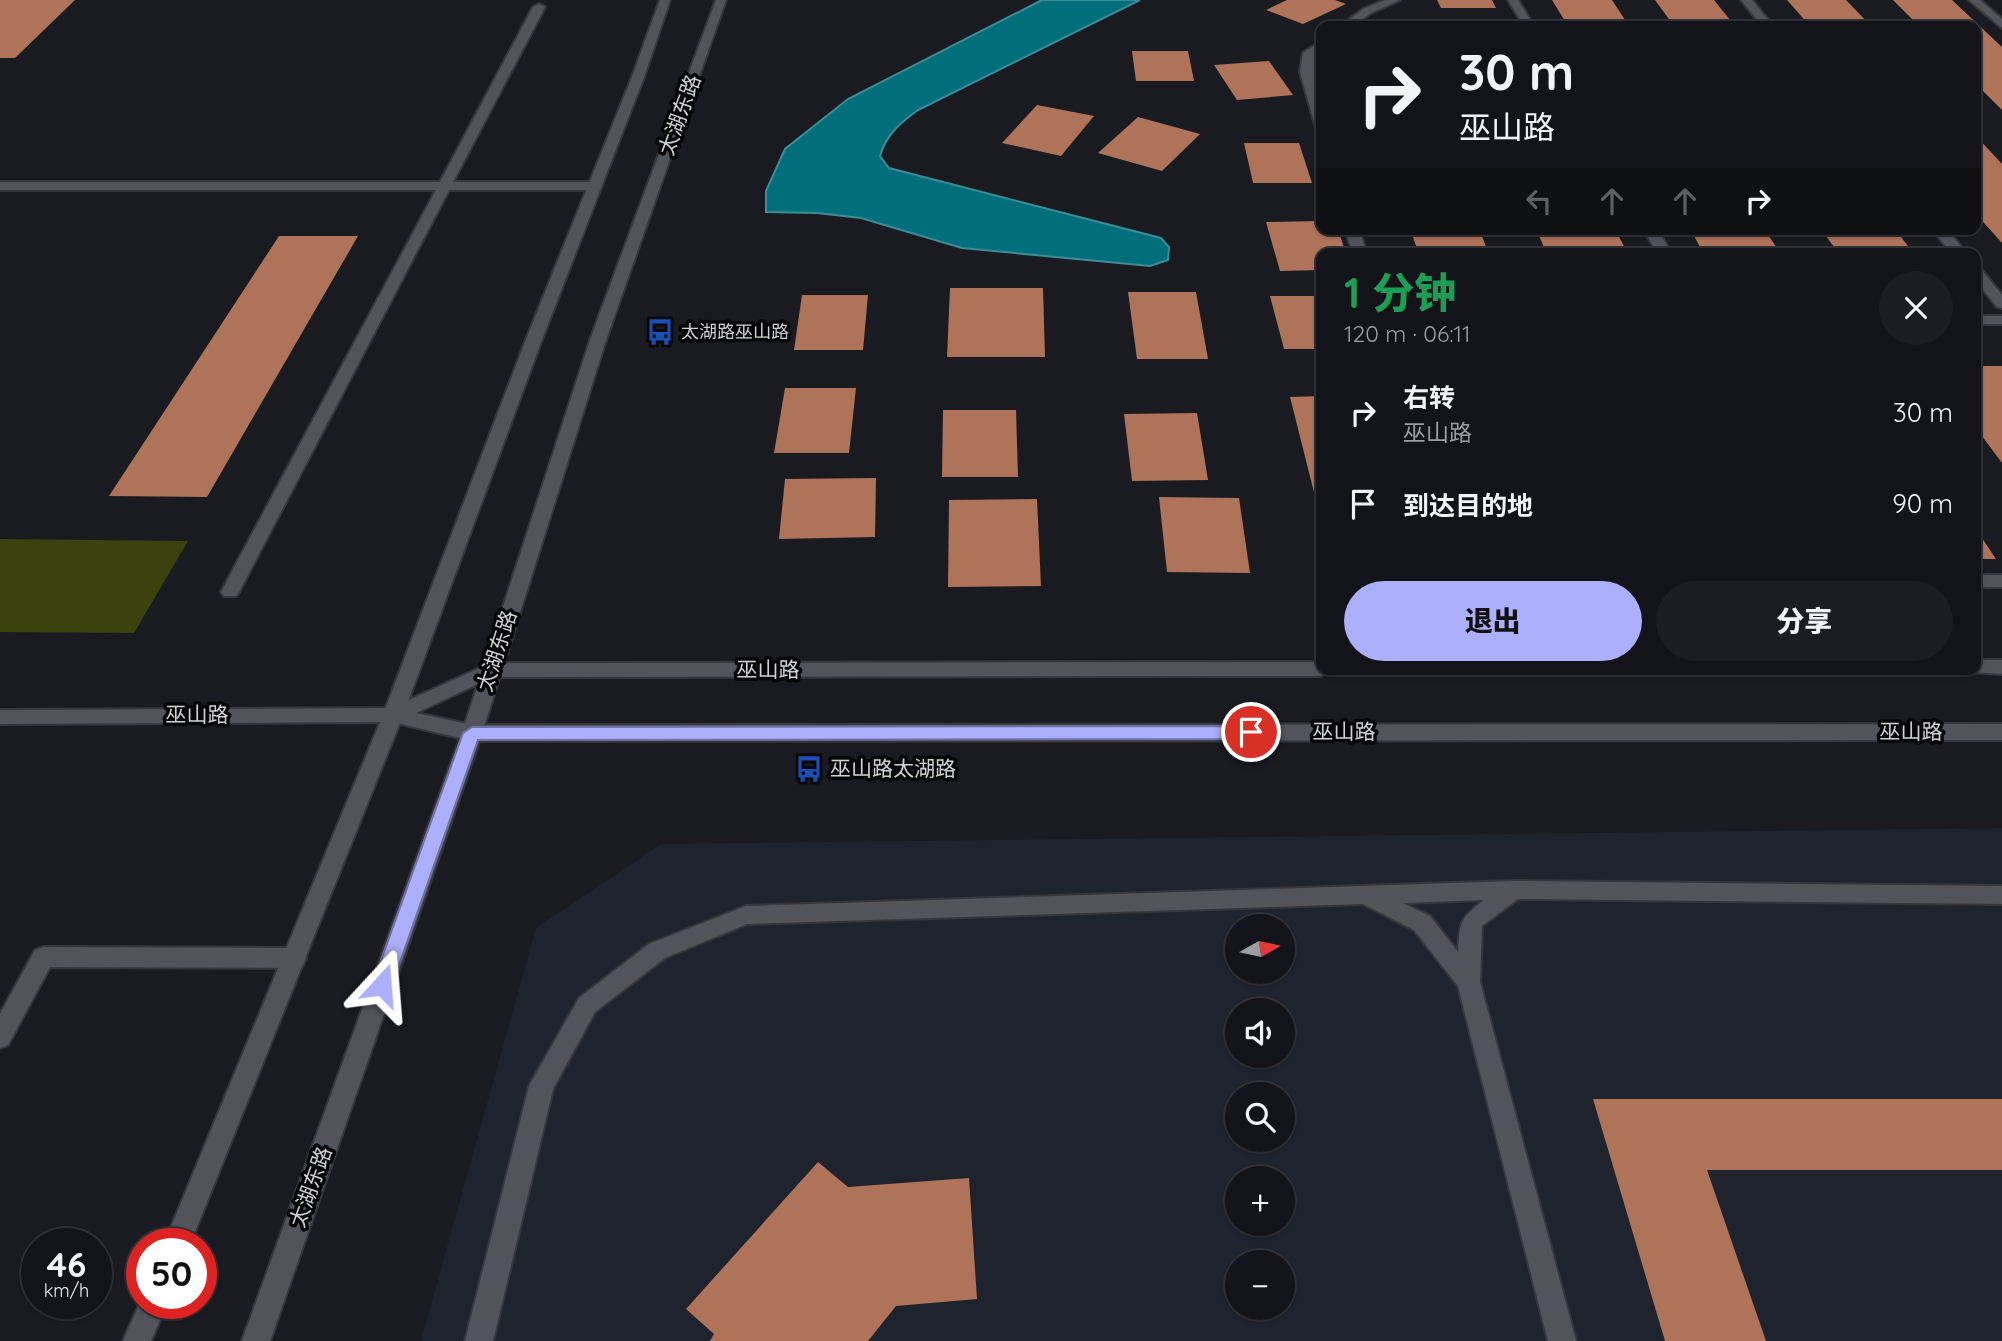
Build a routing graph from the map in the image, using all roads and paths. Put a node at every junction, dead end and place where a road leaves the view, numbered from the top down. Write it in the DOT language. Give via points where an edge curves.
graph roads {
  1 [pos="665,0"];
  2 [pos="721,0"];
  3 [pos="1395,0"];
  4 [pos="1513,0"];
  5 [pos="1746,0"];
  6 [pos="1974,0"];
  7 [pos="539,7"];
  8 [pos="1353,21"];
  9 [pos="1526,21"];
  10 [pos="1764,21"];
  11 [pos="2002,25"];
  12 [pos="1316,48"];
  13 [pos="1316,107"];
  14 [pos="0,186"];
  15 [pos="445,186"];
  16 [pos="595,186"];
  17 [pos="1981,278"];
  18 [pos="2002,303"];
  19 [pos="1981,320"];
  20 [pos="2002,320"];
  21 [pos="1981,581"];
  22 [pos="2002,581"];
  23 [pos="230,592"];
  24 [pos="1981,667"];
  25 [pos="2002,667"];
  26 [pos="1316,669"];
  27 [pos="491,670"];
  28 [pos="393,715"];
  29 [pos="0,717"];
  30 [pos="2002,732"];
  31 [pos="472,733"];
  32 [pos="1514,890"];
  33 [pos="1366,894"];
  34 [pos="2002,895"];
  35 [pos="295,958"];
  36 [pos="1468,982"];
  37 [pos="0,1037"];
  38 [pos="184,1228"];
  39 [pos="147,1319"];
  40 [pos="137,1341"];
  41 [pos="256,1341"];
  42 [pos="480,1341"];
  43 [pos="1562,1341"];
  1 -- 16 [label="main road"];
  2 -- 27 [label="main road, 太湖东路" via="598,341"];
  3 -- 8 [label="main road"];
  4 -- 9 [label="main road"];
  5 -- 10 [label="main road"];
  6 -- 11 [label="main road"];
  7 -- 15 [label="main road"];
  12 -- 13 [label="main road" via="1309,53 1306,72"];
  14 -- 15 [label="main road"];
  15 -- 16 [label="main road"];
  15 -- 23 [label="main road"];
  16 -- 28 [label="main road"];
  17 -- 18 [label="main road"];
  19 -- 20 [label="main road"];
  21 -- 22 [label="main road"];
  24 -- 25 [label="main road"];
  26 -- 27 [label="main road, 巫山路"];
  27 -- 28 [label="main road, 巫山路"];
  27 -- 31 [label="main road, 太湖东路"];
  28 -- 29 [label="main road, 巫山路"];
  28 -- 31 [label="main road, 巫山路"];
  28 -- 35 [label="main road"];
  30 -- 31 [label="main road, 巫山路"];
  31 -- 41 [label="main road, 太湖东路"];
  32 -- 33 [label="main road"];
  32 -- 34 [label="main road"];
  32 -- 36 [label="main road" via="1471,922"];
  33 -- 36 [label="main road" via="1422,923"];
  33 -- 42 [label="main road" via="746,915 657,951 587,1005 541,1086"];
  35 -- 37 [label="main road" via="43,957"];
  35 -- 38 [label="main road"];
  36 -- 43 [label="main road"];
  39 -- 40 [label="main road"];
}
